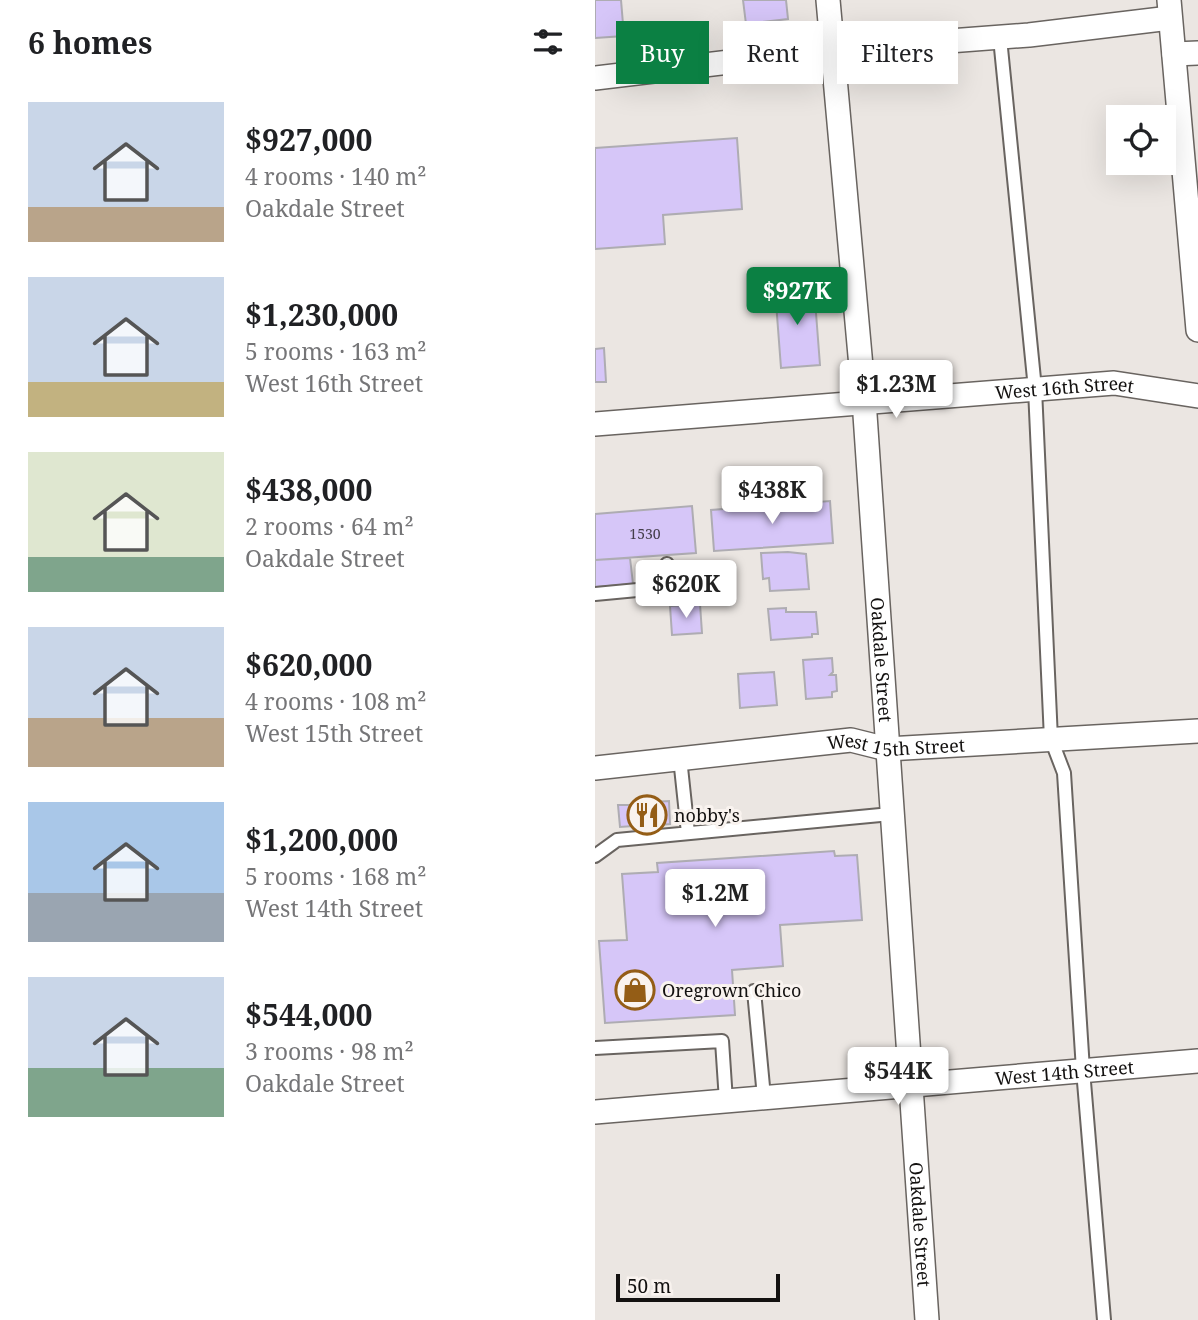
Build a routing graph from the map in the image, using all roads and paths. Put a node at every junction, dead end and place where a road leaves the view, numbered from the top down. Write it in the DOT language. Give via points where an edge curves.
graph roads {
  1 [pos="828,0"];
  2 [pos="1169,9"];
  3 [pos="1000,38"];
  4 [pos="831,50"];
  5 [pos="1198,53"];
  6 [pos="1174,54"];
  7 [pos="595,78"];
  8 [pos="1195,271"];
  9 [pos="1198,330"];
  10 [pos="1035,389"];
  11 [pos="1198,397"];
  12 [pos="865,400"];
  13 [pos="595,424"];
  14 [pos="667,564"];
  15 [pos="595,594"];
  16 [pos="1198,731"];
  17 [pos="1051,739"];
  18 [pos="887,749"];
  19 [pos="680,758"];
  20 [pos="595,768"];
  21 [pos="891,814"];
  22 [pos="688,833"];
  23 [pos="595,856"];
  24 [pos="754,991"];
  25 [pos="595,1048"];
  26 [pos="1198,1061"];
  27 [pos="1083,1070"];
  28 [pos="908,1084"];
  29 [pos="764,1097"];
  30 [pos="726,1101"];
  31 [pos="595,1112"];
  32 [pos="927,1320"];
  33 [pos="1104,1320"];
  1 -- 4 [label="street, Oakdale Street"];
  2 -- 3 [label="street"];
  2 -- 6 [label="street"];
  3 -- 4 [label="street"];
  3 -- 10 [label="lane"];
  4 -- 7 [label="street"];
  4 -- 12 [label="street, Oakdale Street"];
  5 -- 6 [label="street"];
  6 -- 8 [label="street"];
  8 -- 9 [label="street"];
  10 -- 11 [label="street, West 16th Street" via="1114,383"];
  10 -- 12 [label="street, West 16th Street"];
  10 -- 17 [label="lane"];
  12 -- 13 [label="street, West 16th Street"];
  12 -- 18 [label="street, Oakdale Street"];
  14 -- 15 [label="lane" via="669,587"];
  16 -- 17 [label="street, West 15th Street"];
  17 -- 18 [label="street, West 15th Street"];
  17 -- 27 [label="lane" via="1065,773"];
  18 -- 19 [label="street, West 15th Street" via="851,740"];
  18 -- 21 [label="street, Oakdale Street"];
  19 -- 20 [label="street, West 15th Street"];
  19 -- 22 [label="lane"];
  21 -- 22 [label="lane"];
  21 -- 28 [label="street, Oakdale Street"];
  22 -- 23 [label="lane" via="617,839"];
  24 -- 29 [label="lane"];
  25 -- 30 [label="lane" via="722,1041"];
  26 -- 27 [label="street, West 14th Street"];
  27 -- 28 [label="street, West 14th Street"];
  27 -- 33 [label="lane"];
  28 -- 29 [label="street, West 14th Street"];
  28 -- 32 [label="street, Oakdale Street"];
  29 -- 30 [label="street, West 14th Street"];
  30 -- 31 [label="street, West 14th Street"];
}
